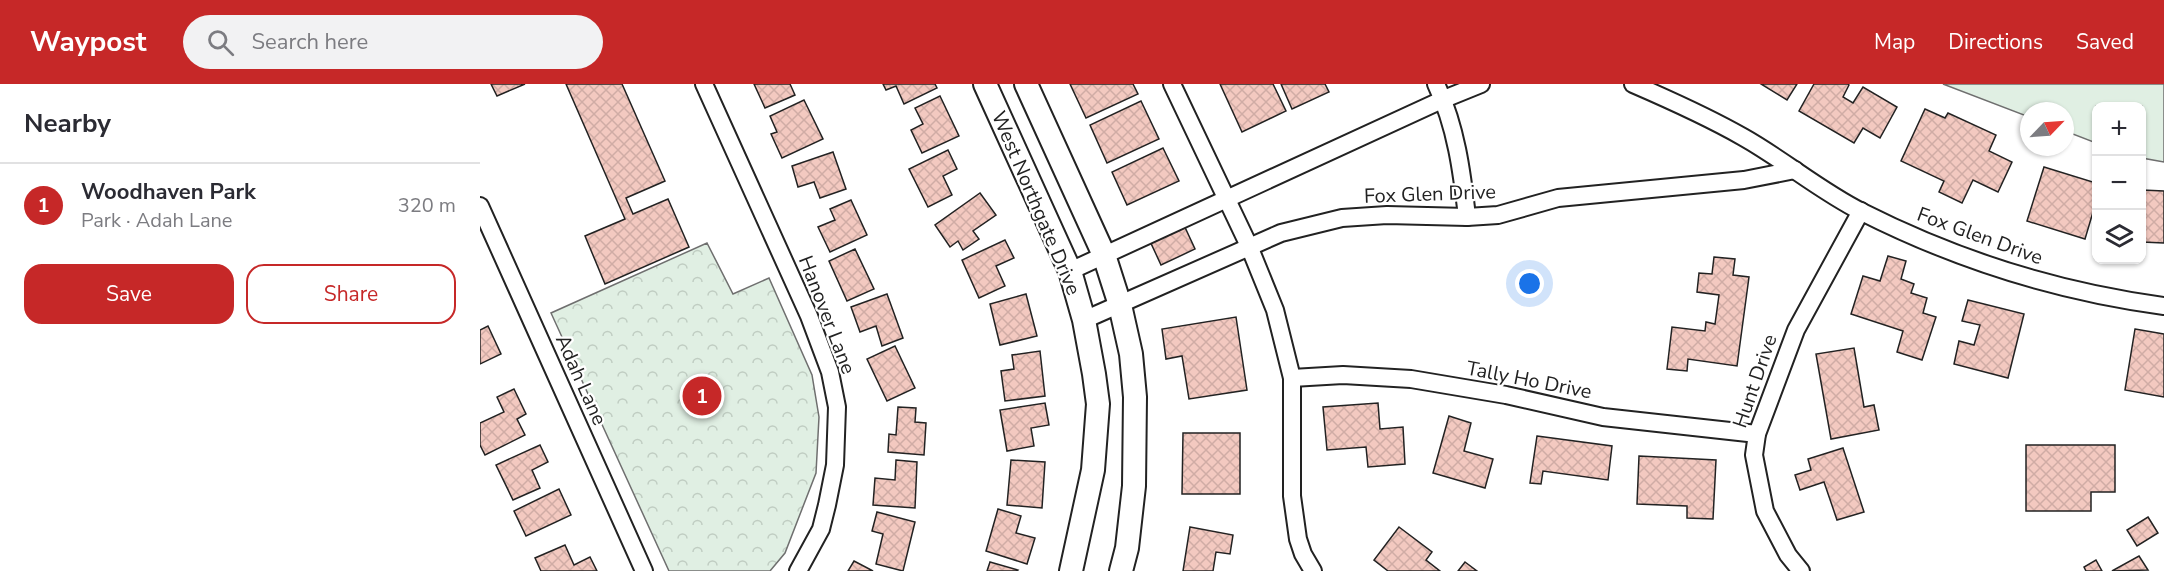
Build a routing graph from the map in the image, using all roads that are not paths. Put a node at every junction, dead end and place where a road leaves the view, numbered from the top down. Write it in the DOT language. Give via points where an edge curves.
graph roads {
  1 [pos="704,84"];
  2 [pos="985,84"];
  3 [pos="1026,84"];
  4 [pos="1172,84"];
  5 [pos="1481,84"];
  6 [pos="1633,84"];
  7 [pos="1440,92"];
  8 [pos="1795,170"];
  9 [pos="1226,198"];
  10 [pos="480,206"];
  11 [pos="1861,212"];
  12 [pos="1467,217"];
  13 [pos="1248,246"];
  14 [pos="1104,255"];
  15 [pos="1070,270"];
  16 [pos="1120,305"];
  17 [pos="2164,306"];
  18 [pos="1084,320"];
  19 [pos="1292,378"];
  20 [pos="1757,434"];
  21 [pos="644,571"];
  22 [pos="798,571"];
  23 [pos="1071,571"];
  24 [pos="1121,571"];
  25 [pos="1313,571"];
  26 [pos="1801,571"];
  1 -- 22 [label="street, Hanover Lane" via="809,316 830,372 837,407 835,465 827,505 821,529"];
  2 -- 15 [label="main road, West Northgate Drive"];
  3 -- 14 [label="main road, West Northgate Drive"];
  4 -- 9 [label="street"];
  5 -- 7 [label="street"];
  6 -- 8 [label="street, Fox Glen Drive" via="1743,137"];
  7 -- 9 [label="street"];
  7 -- 12 [label="street" via="1461,163"];
  8 -- 11 [label="street, Fox Glen Drive"];
  8 -- 12 [label="street, Fox Glen Drive" via="1744,180 1558,198 1498,215"];
  9 -- 13 [label="street"];
  9 -- 14 [label="street"];
  10 -- 21 [label="street, Adah Lane"];
  11 -- 17 [label="street, Fox Glen Drive" via="2013,274 2084,293"];
  11 -- 20 [label="street, Hunt Drive" via="1796,330"];
  12 -- 13 [label="street, Fox Glen Drive" via="1342,218 1281,233"];
  13 -- 16 [label="street, Fox Glen Drive"];
  13 -- 19 [label="street" via="1275,310"];
  14 -- 15 [label="street"];
  14 -- 16 [label="main road, West Northgate Drive"];
  15 -- 18 [label="main road, West Northgate Drive"];
  16 -- 18 [label="street, Fox Glen Drive"];
  16 -- 24 [label="main road, West Northgate Drive" via="1131,354 1136,430 1134,486"];
  18 -- 23 [label="main road, West Northgate Drive" via="1098,404 1093,470"];
  19 -- 20 [label="street, Tally Ho Drive" via="1343,375 1411,379 1603,417"];
  19 -- 25 [label="street" via="1292,496 1298,540"];
  20 -- 26 [label="street, Hunt Drive" via="1754,455 1765,511"];
}
